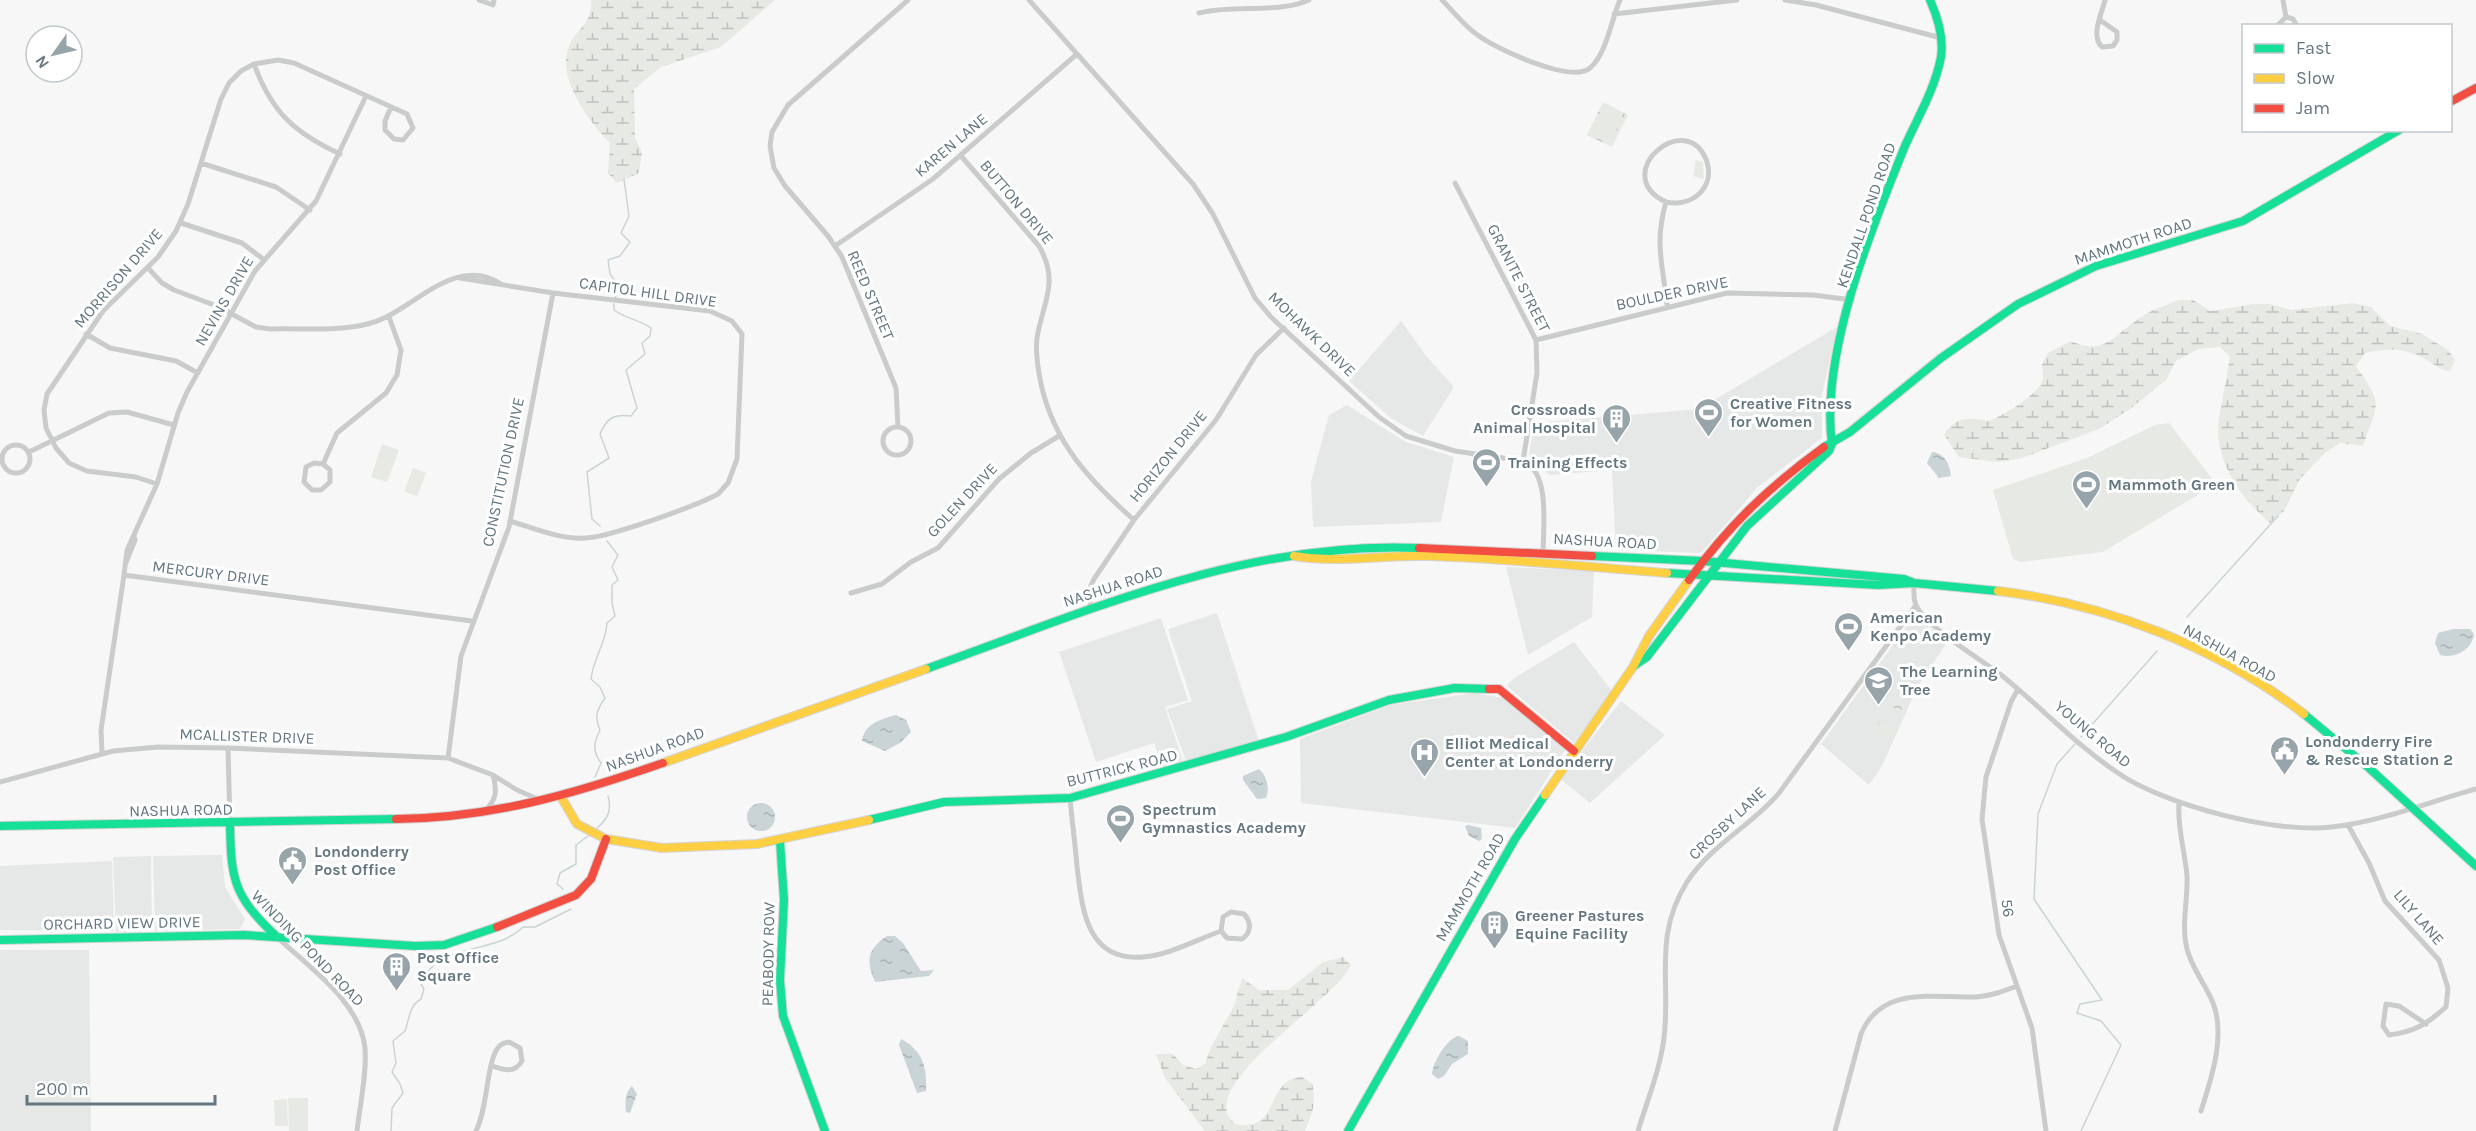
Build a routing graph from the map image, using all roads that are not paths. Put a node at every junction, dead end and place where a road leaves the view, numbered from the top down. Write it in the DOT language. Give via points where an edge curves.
graph roads {
  1 [pos="479,0"];
  2 [pos="908,0"];
  3 [pos="1029,0"];
  4 [pos="1308,0"];
  5 [pos="1442,0"];
  6 [pos="1620,0"];
  7 [pos="1737,0"];
  8 [pos="1785,0"];
  9 [pos="1930,0"];
  10 [pos="2105,0"];
  11 [pos="2283,0"];
  12 [pos="493,2"];
  13 [pos="1199,13"];
  14 [pos="1614,14"];
  15 [pos="2286,17"];
  16 [pos="2100,20"];
  17 [pos="2279,24"];
  18 [pos="2296,24"];
  19 [pos="1941,38"];
  20 [pos="1077,54"];
  21 [pos="254,64"];
  22 [pos="2476,88"];
  23 [pos="366,96"];
  24 [pos="2452,101"];
  25 [pos="391,107"];
  26 [pos="2396,132"];
  27 [pos="340,154"];
  28 [pos="961,156"];
  29 [pos="201,163"];
  30 [pos="1455,183"];
  31 [pos="1666,202"];
  32 [pos="310,210"];
  33 [pos="181,223"];
  34 [pos="835,246"];
  35 [pos="263,259"];
  36 [pos="148,268"];
  37 [pos="553,293"];
  38 [pos="1852,300"];
  39 [pos="1668,305"];
  40 [pos="231,313"];
  41 [pos="389,316"];
  42 [pos="1284,328"];
  43 [pos="86,334"];
  44 [pos="1536,339"];
  45 [pos="198,373"];
  46 [pos="174,425"];
  47 [pos="898,427"];
  48 [pos="1059,436"];
  49 [pos="52,441"];
  50 [pos="1832,444"];
  51 [pos="29,452"];
  52 [pos="1523,461"];
  53 [pos="323,464"];
  54 [pos="158,484"];
  55 [pos="1134,520"];
  56 [pos="510,521"];
  57 [pos="1543,552"];
  58 [pos="1294,556"];
  59 [pos="1703,561"];
  60 [pos="1542,562"];
  61 [pos="1718,562"];
  62 [pos="1694,573"];
  63 [pos="124,575"];
  64 [pos="1707,576"];
  65 [pos="1914,583"];
  66 [pos="851,593"];
  67 [pos="1916,605"];
  68 [pos="1091,609"];
  69 [pos="472,621"];
  70 [pos="1633,667"];
  71 [pos="2018,689"];
  72 [pos="228,748"];
  73 [pos="1574,751"];
  74 [pos="102,752"];
  75 [pos="448,758"];
  76 [pos="493,775"];
  77 [pos="0,782"];
  78 [pos="2476,789"];
  79 [pos="561,797"];
  80 [pos="1070,798"];
  81 [pos="545,801"];
  82 [pos="2179,803"];
  83 [pos="2411,807"];
  84 [pos="483,813"];
  85 [pos="230,824"];
  86 [pos="2348,825"];
  87 [pos="0,826"];
  88 [pos="606,839"];
  89 [pos="780,841"];
  90 [pos="2476,866"];
  91 [pos="254,916"];
  92 [pos="1221,931"];
  93 [pos="244,935"];
  94 [pos="276,936"];
  95 [pos="0,940"];
  96 [pos="2017,986"];
  97 [pos="2426,1024"];
  98 [pos="492,1066"];
  99 [pos="2201,1112"];
  100 [pos="357,1131"];
  101 [pos="476,1131"];
  102 [pos="825,1131"];
  103 [pos="1348,1131"];
  104 [pos="1638,1131"];
  105 [pos="1835,1131"];
  106 [pos="2046,1131"];
  1 -- 12 [label="street"];
  2 -- 34 [label="street, REED STREET" via="788,105 772,132 770,155 777,174"];
  3 -- 20 [label="street, MOHAWK DRIVE"];
  4 -- 13 [label="street" via="1289,6 1229,7"];
  5 -- 14 [label="street" via="1467,27 1496,47 1570,74 1587,70 1599,56"];
  6 -- 14 [label="street"];
  7 -- 14 [label="street"];
  8 -- 19 [label="street"];
  9 -- 19 [label="main road, KENDALL POND ROAD"];
  10 -- 16 [label="street"];
  11 -- 15 [label="street"];
  15 -- 17 [label="street"];
  15 -- 18 [label="street"];
  16 -- 16 [label="street" via="2117,33 2113,46 2106,48 2097,41"];
  19 -- 38 [label="main road, KENDALL POND ROAD" via="1936,73 1905,148"];
  20 -- 28 [label="street, KAREN LANE"];
  20 -- 42 [label="street, MOHAWK DRIVE" via="1197,189 1255,298"];
  21 -- 23 [label="street" via="278,60 294,63"];
  21 -- 27 [label="street" via="277,110 292,126"];
  21 -- 29 [label="street, MORRISON DRIVE" via="234,76 223,92"];
  22 -- 24 [label="main road"];
  23 -- 25 [label="street"];
  23 -- 27 [label="street, NEVINS DRIVE"];
  25 -- 25 [label="street" via="385,130 394,139 403,140 412,131 412,122 407,114"];
  26 -- 50 [label="main road, MAMMOTH ROAD" via="2243,221 2096,266 2018,304 1941,358"];
  27 -- 32 [label="street, NEVINS DRIVE"];
  28 -- 34 [label="street, KAREN LANE"];
  28 -- 48 [label="street, BUTTON DRIVE" via="1046,259 1050,287 1037,353 1049,413"];
  29 -- 32 [label="street" via="276,187"];
  29 -- 33 [label="street, MORRISON DRIVE"];
  30 -- 44 [label="street, GRANITE STREET"];
  31 -- 31 [label="street" via="1687,202 1706,184 1705,158 1685,142 1665,143 1648,160 1648,185"];
  31 -- 39 [label="street" via="1658,246"];
  32 -- 35 [label="street, NEVINS DRIVE"];
  33 -- 35 [label="street" via="242,243"];
  33 -- 36 [label="street, MORRISON DRIVE"];
  34 -- 47 [label="street, REED STREET" via="894,381 899,400"];
  35 -- 40 [label="street, NEVINS DRIVE"];
  36 -- 40 [label="street" via="168,287"];
  36 -- 43 [label="street, MORRISON DRIVE" via="102,311"];
  37 -- 41 [label="street, CAPITOL HILL DRIVE" via="483,278 460,278 438,285"];
  37 -- 56 [label="street, CONSTITUTION DRIVE"];
  37 -- 56 [label="street, CAPITOL HILL DRIVE" via="719,314 740,329 743,346 739,450 728,483 711,498 594,537 563,536"];
  38 -- 39 [label="street, BOULDER DRIVE" via="1737,292"];
  38 -- 50 [label="main road, KENDALL POND ROAD" via="1828,403 1827,424"];
  39 -- 44 [label="street, BOULDER DRIVE"];
  40 -- 41 [label="street" via="256,327 270,329 359,326"];
  40 -- 45 [label="street, NEVINS DRIVE"];
  41 -- 53 [label="street" via="402,350 394,382 381,398 343,427"];
  42 -- 52 [label="street, MOHAWK DRIVE" via="1379,417 1406,436 1455,451"];
  42 -- 55 [label="street, HORIZON DRIVE" via="1256,355 1215,420"];
  43 -- 45 [label="street" via="110,348 176,362"];
  43 -- 49 [label="street, MORRISON DRIVE" via="47,394 45,423"];
  44 -- 52 [label="street, GRANITE STREET" via="1537,373"];
  45 -- 46 [label="street, NEVINS DRIVE"];
  46 -- 49 [label="street" via="126,412 109,413"];
  46 -- 54 [label="street, NEVINS DRIVE"];
  47 -- 47 [label="street, REED STREET" via="889,429 882,440 885,450 896,456 908,451 911,442 907,430"];
  48 -- 55 [label="street, BUTTON DRIVE" via="1084,472"];
  48 -- 66 [label="street, GOLEN DRIVE" via="1004,474 938,548 882,584"];
  49 -- 51 [label="street"];
  49 -- 54 [label="street, MORRISON DRIVE" via="63,458 76,467"];
  50 -- 59 [label="main road, MAMMOTH ROAD" via="1768,489"];
  50 -- 61 [label="main road, MAMMOTH ROAD" via="1755,518"];
  51 -- 51 [label="street" via="20,445 10,446 4,451 2,463 10,472 22,472 30,464"];
  52 -- 57 [label="street" via="1535,468 1541,480"];
  53 -- 53 [label="street" via="330,470 330,482 324,489 312,490 305,484 303,472 311,464"];
  54 -- 63 [label="street, NEVINS DRIVE" via="126,550"];
  55 -- 68 [label="street, HORIZON DRIVE" via="1090,584"];
  56 -- 69 [label="street, CONSTITUTION DRIVE" via="496,567"];
  57 -- 58 [label="main road, NASHUA ROAD" via="1383,546 1309,550"];
  57 -- 59 [label="main road, NASHUA ROAD"];
  57 -- 60 [label="street"];
  58 -- 60 [label="main road, NASHUA ROAD" via="1448,556"];
  58 -- 68 [label="main road, NASHUA ROAD" via="1196,575"];
  59 -- 61 [label="main road, NASHUA ROAD"];
  59 -- 62 [label="main road, MAMMOTH ROAD"];
  60 -- 62 [label="main road, NASHUA ROAD"];
  61 -- 64 [label="main road, MAMMOTH ROAD"];
  61 -- 65 [label="main road, NASHUA ROAD"];
  62 -- 64 [label="main road, NASHUA ROAD"];
  62 -- 70 [label="main road, MAMMOTH ROAD" via="1639,652"];
  63 -- 69 [label="street, MERCURY DRIVE"];
  63 -- 74 [label="street" via="100,730"];
  64 -- 65 [label="main road, NASHUA ROAD" via="1878,585"];
  64 -- 70 [label="main road, MAMMOTH ROAD" via="1647,657"];
  65 -- 67 [label="street"];
  65 -- 83 [label="main road, NASHUA ROAD" via="2053,599 2098,610 2167,636 2240,672 2301,712"];
  67 -- 71 [label="street, YOUNG ROAD" via="1928,621"];
  67 -- 104 [label="street, CROSBY LANE" via="1779,794 1706,858 1681,892 1665,945 1663,1046"];
  68 -- 79 [label="main road, NASHUA ROAD"];
  69 -- 75 [label="street, CONSTITUTION DRIVE" via="458,670"];
  70 -- 73 [label="main road, MAMMOTH ROAD"];
  71 -- 82 [label="street, YOUNG ROAD" via="2118,773"];
  71 -- 96 [label="street, 56" via="1989,770 1982,805 1996,920"];
  72 -- 74 [label="street, MCALLISTER DRIVE" via="158,747"];
  72 -- 75 [label="street, MCALLISTER DRIVE"];
  72 -- 85 [label="street, WINDING POND ROAD"];
  73 -- 80 [label="main road, BUTTRICK ROAD" via="1499,689 1455,688 1389,700 1286,737"];
  73 -- 103 [label="main road, MAMMOTH ROAD" via="1510,847"];
  74 -- 77 [label="street, MCALLISTER DRIVE"];
  75 -- 76 [label="street, MCALLISTER DRIVE"];
  76 -- 81 [label="street, MCALLISTER DRIVE"];
  76 -- 84 [label="street" via="497,791"];
  78 -- 83 [label="street, YOUNG ROAD"];
  79 -- 81 [label="main road, NASHUA ROAD"];
  79 -- 88 [label="main road, BUTTRICK ROAD" via="577,824"];
  80 -- 89 [label="main road, BUTTRICK ROAD" via="944,802"];
  80 -- 92 [label="street" via="1082,906 1088,927 1099,942 1119,954 1145,957"];
  81 -- 84 [label="main road, NASHUA ROAD"];
  82 -- 86 [label="street, YOUNG ROAD" via="2283,826"];
  82 -- 99 [label="street" via="2178,822 2187,878 2186,943 2218,1023"];
  83 -- 86 [label="street, YOUNG ROAD"];
  83 -- 90 [label="main road, NASHUA ROAD"];
  84 -- 85 [label="main road, NASHUA ROAD"];
  85 -- 87 [label="main road, NASHUA ROAD"];
  85 -- 91 [label="main road, WINDING POND ROAD" via="232,880 240,900"];
  86 -- 97 [label="street, LILY LANE" via="2385,901 2439,960 2448,988 2445,1007"];
  88 -- 89 [label="main road, BUTTRICK ROAD" via="662,848"];
  88 -- 94 [label="main road, ORCHARD VIEW DRIVE" via="591,879 576,895 451,943 415,946"];
  89 -- 102 [label="main road, PEABODY ROW" via="783,1016"];
  91 -- 93 [label="main road"];
  91 -- 94 [label="main road, WINDING POND ROAD"];
  92 -- 92 [label="street" via="1223,917 1231,912 1244,914 1249,922 1242,939 1232,940"];
  93 -- 94 [label="main road, ORCHARD VIEW DRIVE"];
  93 -- 95 [label="main road, ORCHARD VIEW DRIVE"];
  94 -- 100 [label="street, WINDING POND ROAD" via="343,1000 361,1029 365,1054"];
  96 -- 105 [label="street" via="1986,996 1904,997 1878,1010 1861,1034"];
  96 -- 106 [label="street, 56" via="2032,1028"];
  97 -- 97 [label="street, LILY LANE" via="2412,1032 2389,1035 2383,1026 2386,1004 2399,1006"];
  98 -- 98 [label="street" via="500,1045 513,1043 520,1048 522,1061 516,1068"];
  98 -- 101 [label="street"];
}
